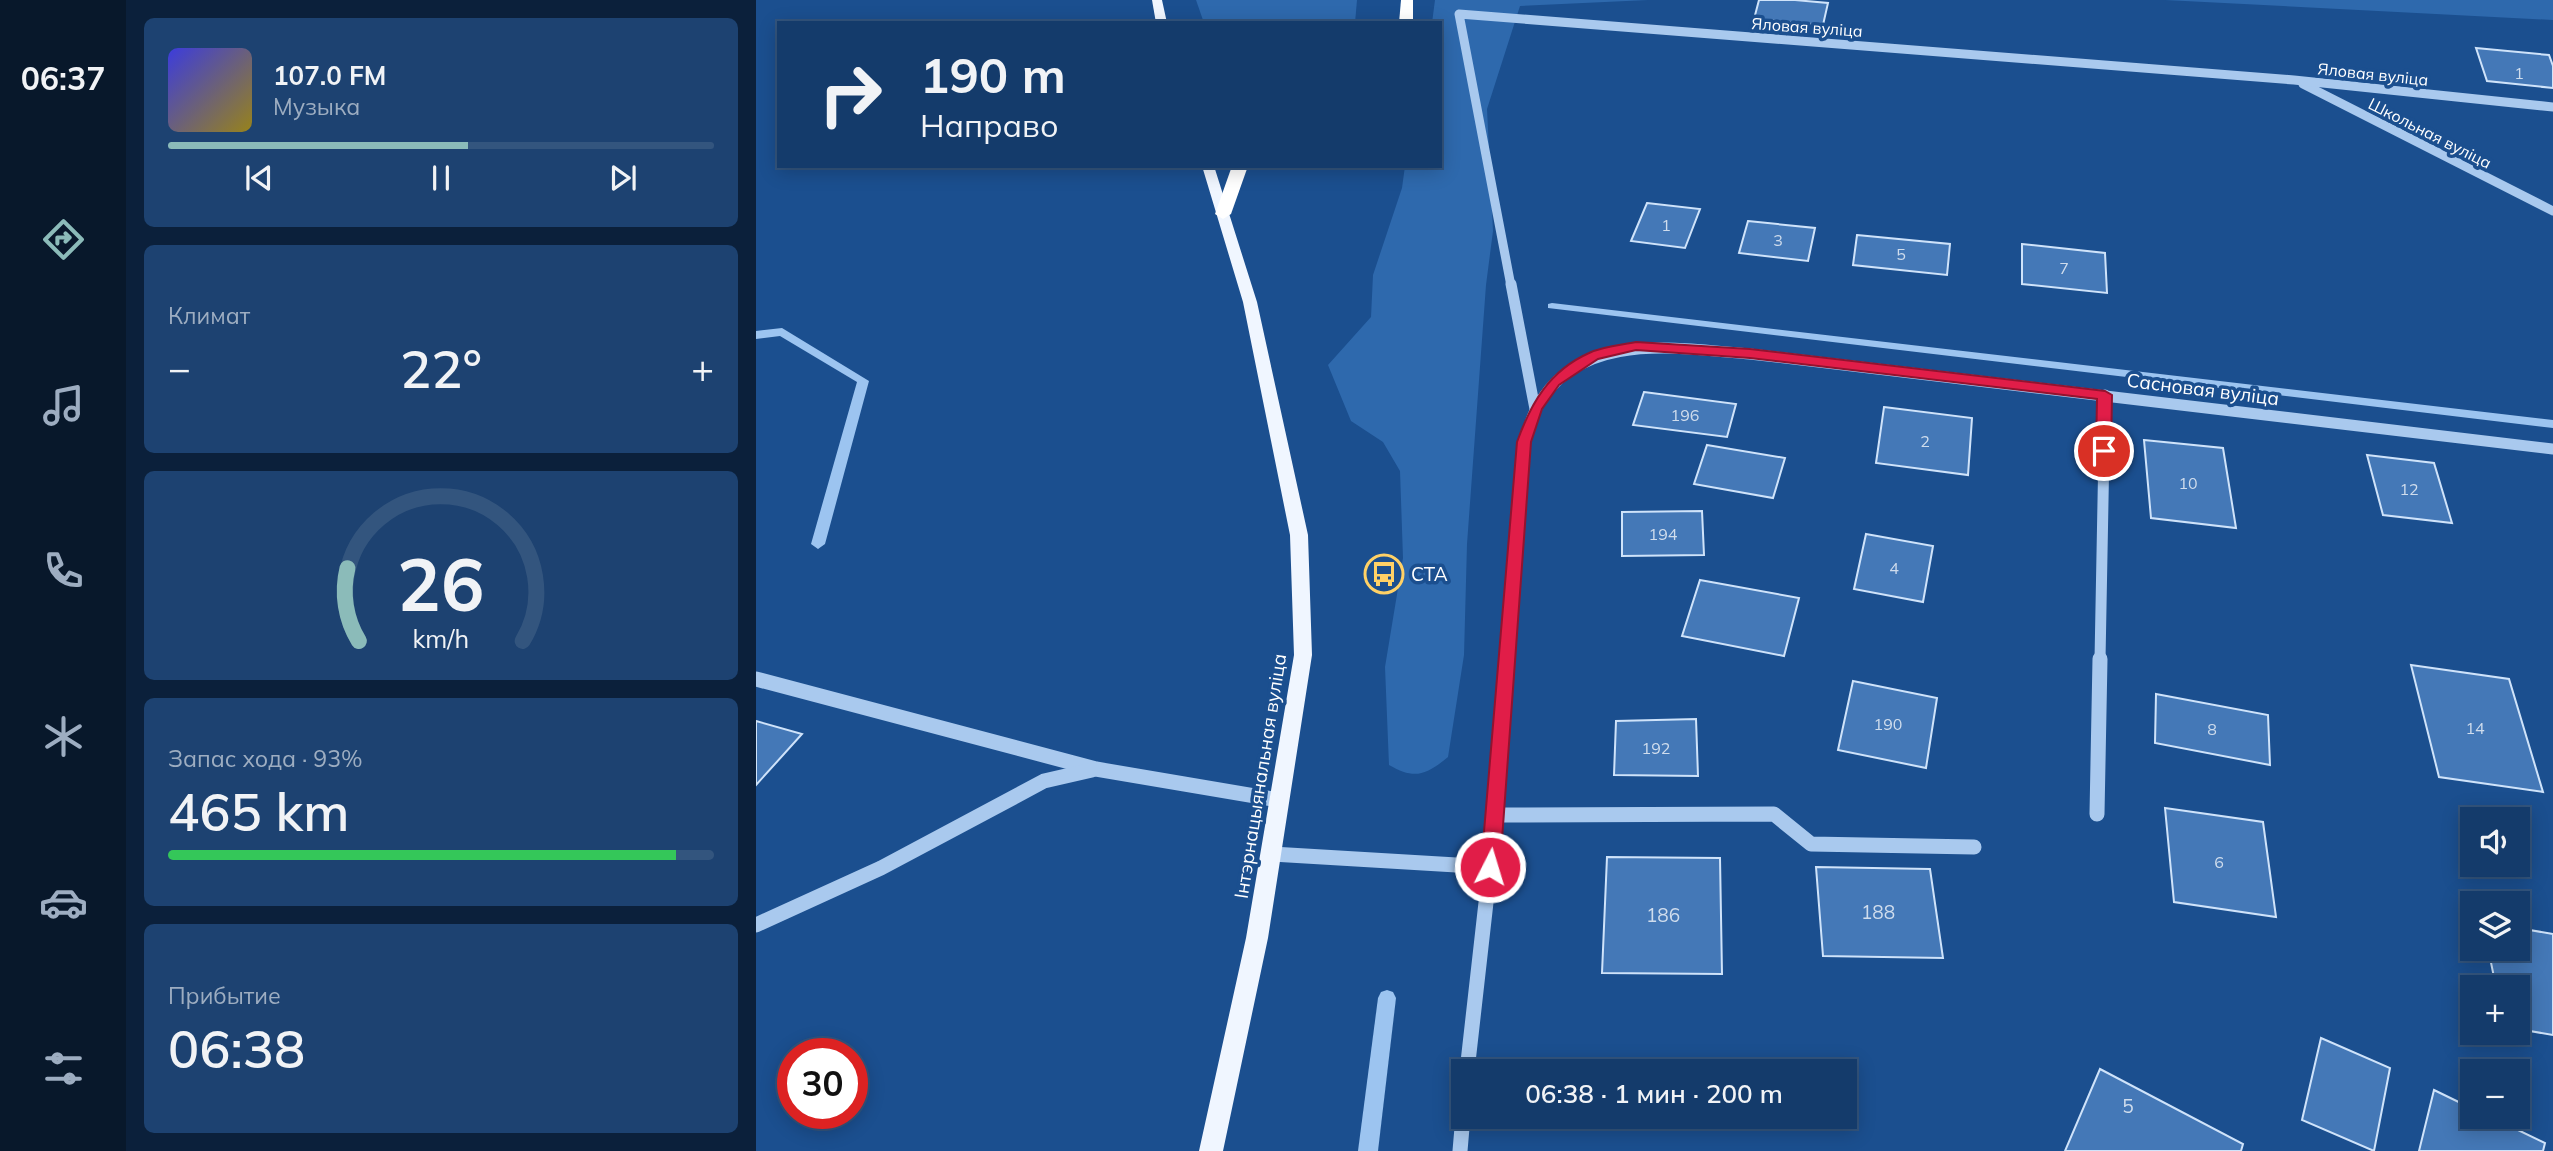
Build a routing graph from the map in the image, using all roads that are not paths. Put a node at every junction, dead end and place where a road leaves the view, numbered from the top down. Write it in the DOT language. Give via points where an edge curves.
graph roads {
  1 [pos="1157,0"];
  2 [pos="1407,0"];
  3 [pos="1162,21"];
  4 [pos="1406,21"];
  5 [pos="2294,80"];
  6 [pos="2553,107"];
  7 [pos="1209,168"];
  8 [pos="1239,168"];
  9 [pos="2553,211"];
  10 [pos="1223,214"];
  11 [pos="2105,395"];
  12 [pos="1535,409"];
  13 [pos="2553,449"];
  14 [pos="756,679"];
  15 [pos="1096,769"];
  16 [pos="1279,800"];
  17 [pos="2097,814"];
  18 [pos="1495,815"];
  19 [pos="1974,847"];
  20 [pos="1272,854"];
  21 [pos="1490,867"];
  22 [pos="756,925"];
  23 [pos="1468,1059"];
  24 [pos="1462,1129"];
  25 [pos="1211,1151"];
  26 [pos="1460,1151"];
  1 -- 3 [label="main road"];
  2 -- 4 [label="highway"];
  5 -- 6 [label="street, Яловая вуліца"];
  5 -- 9 [label="street, Школьная вуліца"];
  5 -- 12 [label="street, Яловая вуліца" via="1459,14"];
  7 -- 10 [label="main road, Інтэрнацыянальная вуліца"];
  8 -- 10 [label="highway"];
  10 -- 16 [label="main road, Інтэрнацыянальная вуліца" via="1250,302 1299,535 1303,654"];
  11 -- 12 [label="street, Сасновая вуліца" via="1750,354 1636,346 1594,355 1554,382"];
  11 -- 13 [label="street, Сасновая вуліца"];
  11 -- 17 [label="street"];
  12 -- 18 [label="street, Сасновая вуліца" via="1524,442"];
  14 -- 15 [label="street"];
  15 -- 16 [label="street"];
  15 -- 22 [label="street" via="1044,781 881,868"];
  16 -- 20 [label="main road, Інтэрнацыянальная вуліца"];
  18 -- 19 [label="street" via="1774,814 1811,844"];
  18 -- 21 [label="street, Сасновая вуліца"];
  20 -- 21 [label="street"];
  20 -- 25 [label="main road, Інтэрнацыянальная вуліца"];
  21 -- 23 [label="street, Сасновая вуліца"];
  24 -- 26 [label="street"];
}
